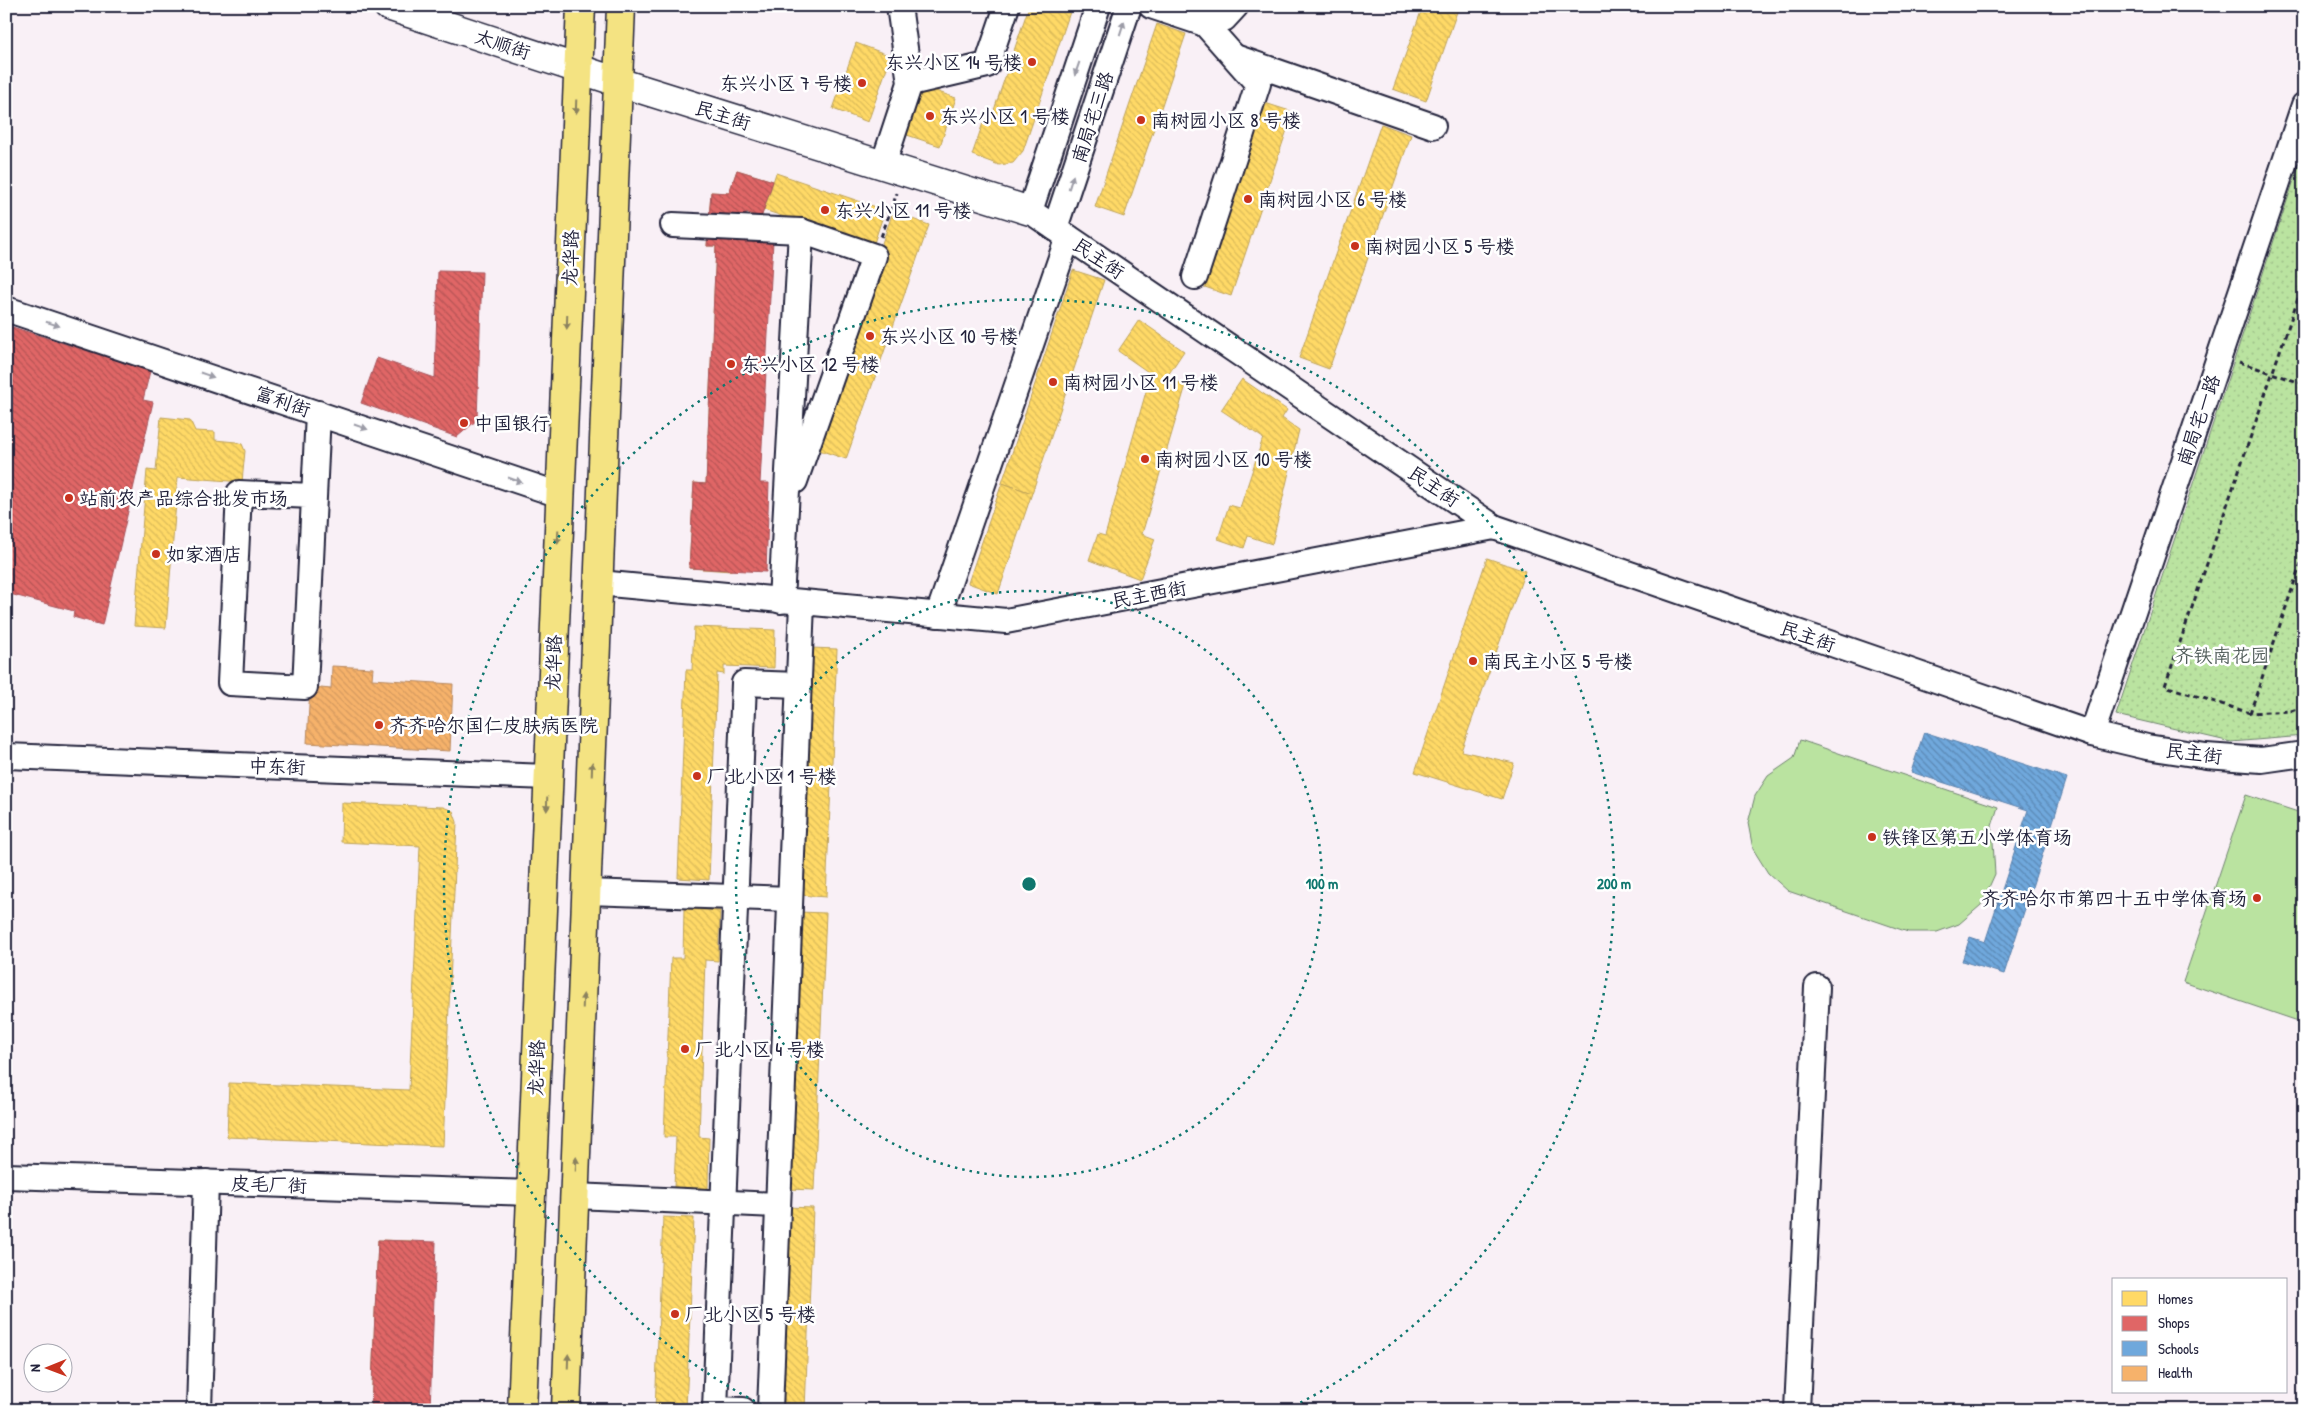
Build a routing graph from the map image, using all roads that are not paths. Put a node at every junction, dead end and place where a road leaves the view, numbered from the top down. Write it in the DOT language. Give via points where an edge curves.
graph roads {
  1 [pos="388,6"];
  2 [pos="580,6"];
  3 [pos="621,6"];
  4 [pos="900,6"];
  5 [pos="1007,6"];
  6 [pos="1098,6"];
  7 [pos="1129,6"];
  8 [pos="1151,6"];
  9 [pos="1236,6"];
  10 [pos="1205,24"];
  11 [pos="1234,57"];
  12 [pos="578,68"];
  13 [pos="618,82"];
  14 [pos="910,83"];
  15 [pos="2304,105"];
  16 [pos="1433,126"];
  17 [pos="893,168"];
  18 [pos="1030,211"];
  19 [pos="673,225"];
  20 [pos="801,231"];
  21 [pos="1062,232"];
  22 [pos="1195,277"];
  23 [pos="6,309"];
  24 [pos="318,413"];
  25 [pos="560,495"];
  26 [pos="313,496"];
  27 [pos="786,506"];
  28 [pos="1494,527"];
  29 [pos="599,583"];
  30 [pos="791,602"];
  31 [pos="938,615"];
  32 [pos="798,685"];
  33 [pos="2092,734"];
  34 [pos="2304,754"];
  35 [pos="6,756"];
  36 [pos="548,778"];
  37 [pos="587,892"];
  38 [pos="736,897"];
  39 [pos="790,899"];
  40 [pos="1817,987"];
  41 [pos="6,1176"];
  42 [pos="206,1182"];
  43 [pos="531,1193"];
  44 [pos="575,1196"];
  45 [pos="723,1202"];
  46 [pos="778,1205"];
  47 [pos="199,1410"];
  48 [pos="522,1410"];
  49 [pos="566,1410"];
  50 [pos="743,1410"];
  51 [pos="770,1410"];
  52 [pos="1798,1410"];
  1 -- 12 [label="main road, 太顺街"];
  2 -- 12 [label="main road, 龙华路"];
  3 -- 13 [label="main road"];
  4 -- 14 [label="street"];
  5 -- 14 [label="street" via="987,65"];
  6 -- 18 [label="street, 南局宅三路, one-way"];
  21 -- 7 [label="street, 南局宅三路, one-way"];
  8 -- 10 [label="street"];
  9 -- 10 [label="street" via="1224,19"];
  10 -- 11 [label="street"];
  11 -- 16 [label="street"];
  11 -- 22 [label="street" via="1258,84"];
  12 -- 13 [label="main road, 太顺街"];
  12 -- 25 [label="main road, 龙华路, one-way"];
  13 -- 17 [label="main road, 民主街"];
  13 -- 29 [label="main road"];
  14 -- 17 [label="street"];
  15 -- 33 [label="street, 南局宅一路"];
  17 -- 18 [label="main road, 民主街"];
  18 -- 21 [label="street, 民主街"];
  19 -- 20 [label="street"];
  20 -- 27 [label="street"];
  20 -- 27 [label="street" via="874,256"];
  21 -- 28 [label="street, 民主街"];
  21 -- 31 [label="street, 南局宅三路"];
  23 -- 24 [label="street, 富利街, one-way"];
  24 -- 25 [label="street, 富利街, one-way"];
  24 -- 26 [label="street"];
  25 -- 36 [label="main road, 龙华路, one-way"];
  26 -- 26 [label="street" via="304,687 230,684 239,493"];
  27 -- 30 [label="street"];
  28 -- 31 [label="street, 民主西街" via="1006,621"];
  28 -- 33 [label="street, 民主街"];
  29 -- 30 [label="street, 民主西街"];
  37 -- 29 [label="main road, one-way"];
  30 -- 31 [label="street, 民主西街"];
  30 -- 32 [label="street"];
  32 -- 38 [label="street" via="744,683"];
  32 -- 39 [label="street"];
  33 -- 34 [label="street, 民主街" via="2206,756 2262,760"];
  35 -- 36 [label="street, 中东街"];
  36 -- 43 [label="main road, 龙华路, one-way"];
  37 -- 38 [label="street"];
  44 -- 37 [label="main road, one-way"];
  38 -- 39 [label="street"];
  38 -- 45 [label="street"];
  39 -- 46 [label="street"];
  40 -- 52 [label="street"];
  41 -- 42 [label="street, 皮毛厂街"];
  42 -- 43 [label="street, 皮毛厂街"];
  42 -- 47 [label="street"];
  43 -- 48 [label="main road, 龙华路"];
  44 -- 45 [label="street"];
  49 -- 44 [label="main road, one-way"];
  45 -- 46 [label="street"];
  45 -- 50 [label="street" via="714,1409"];
  46 -- 51 [label="street"];
}
